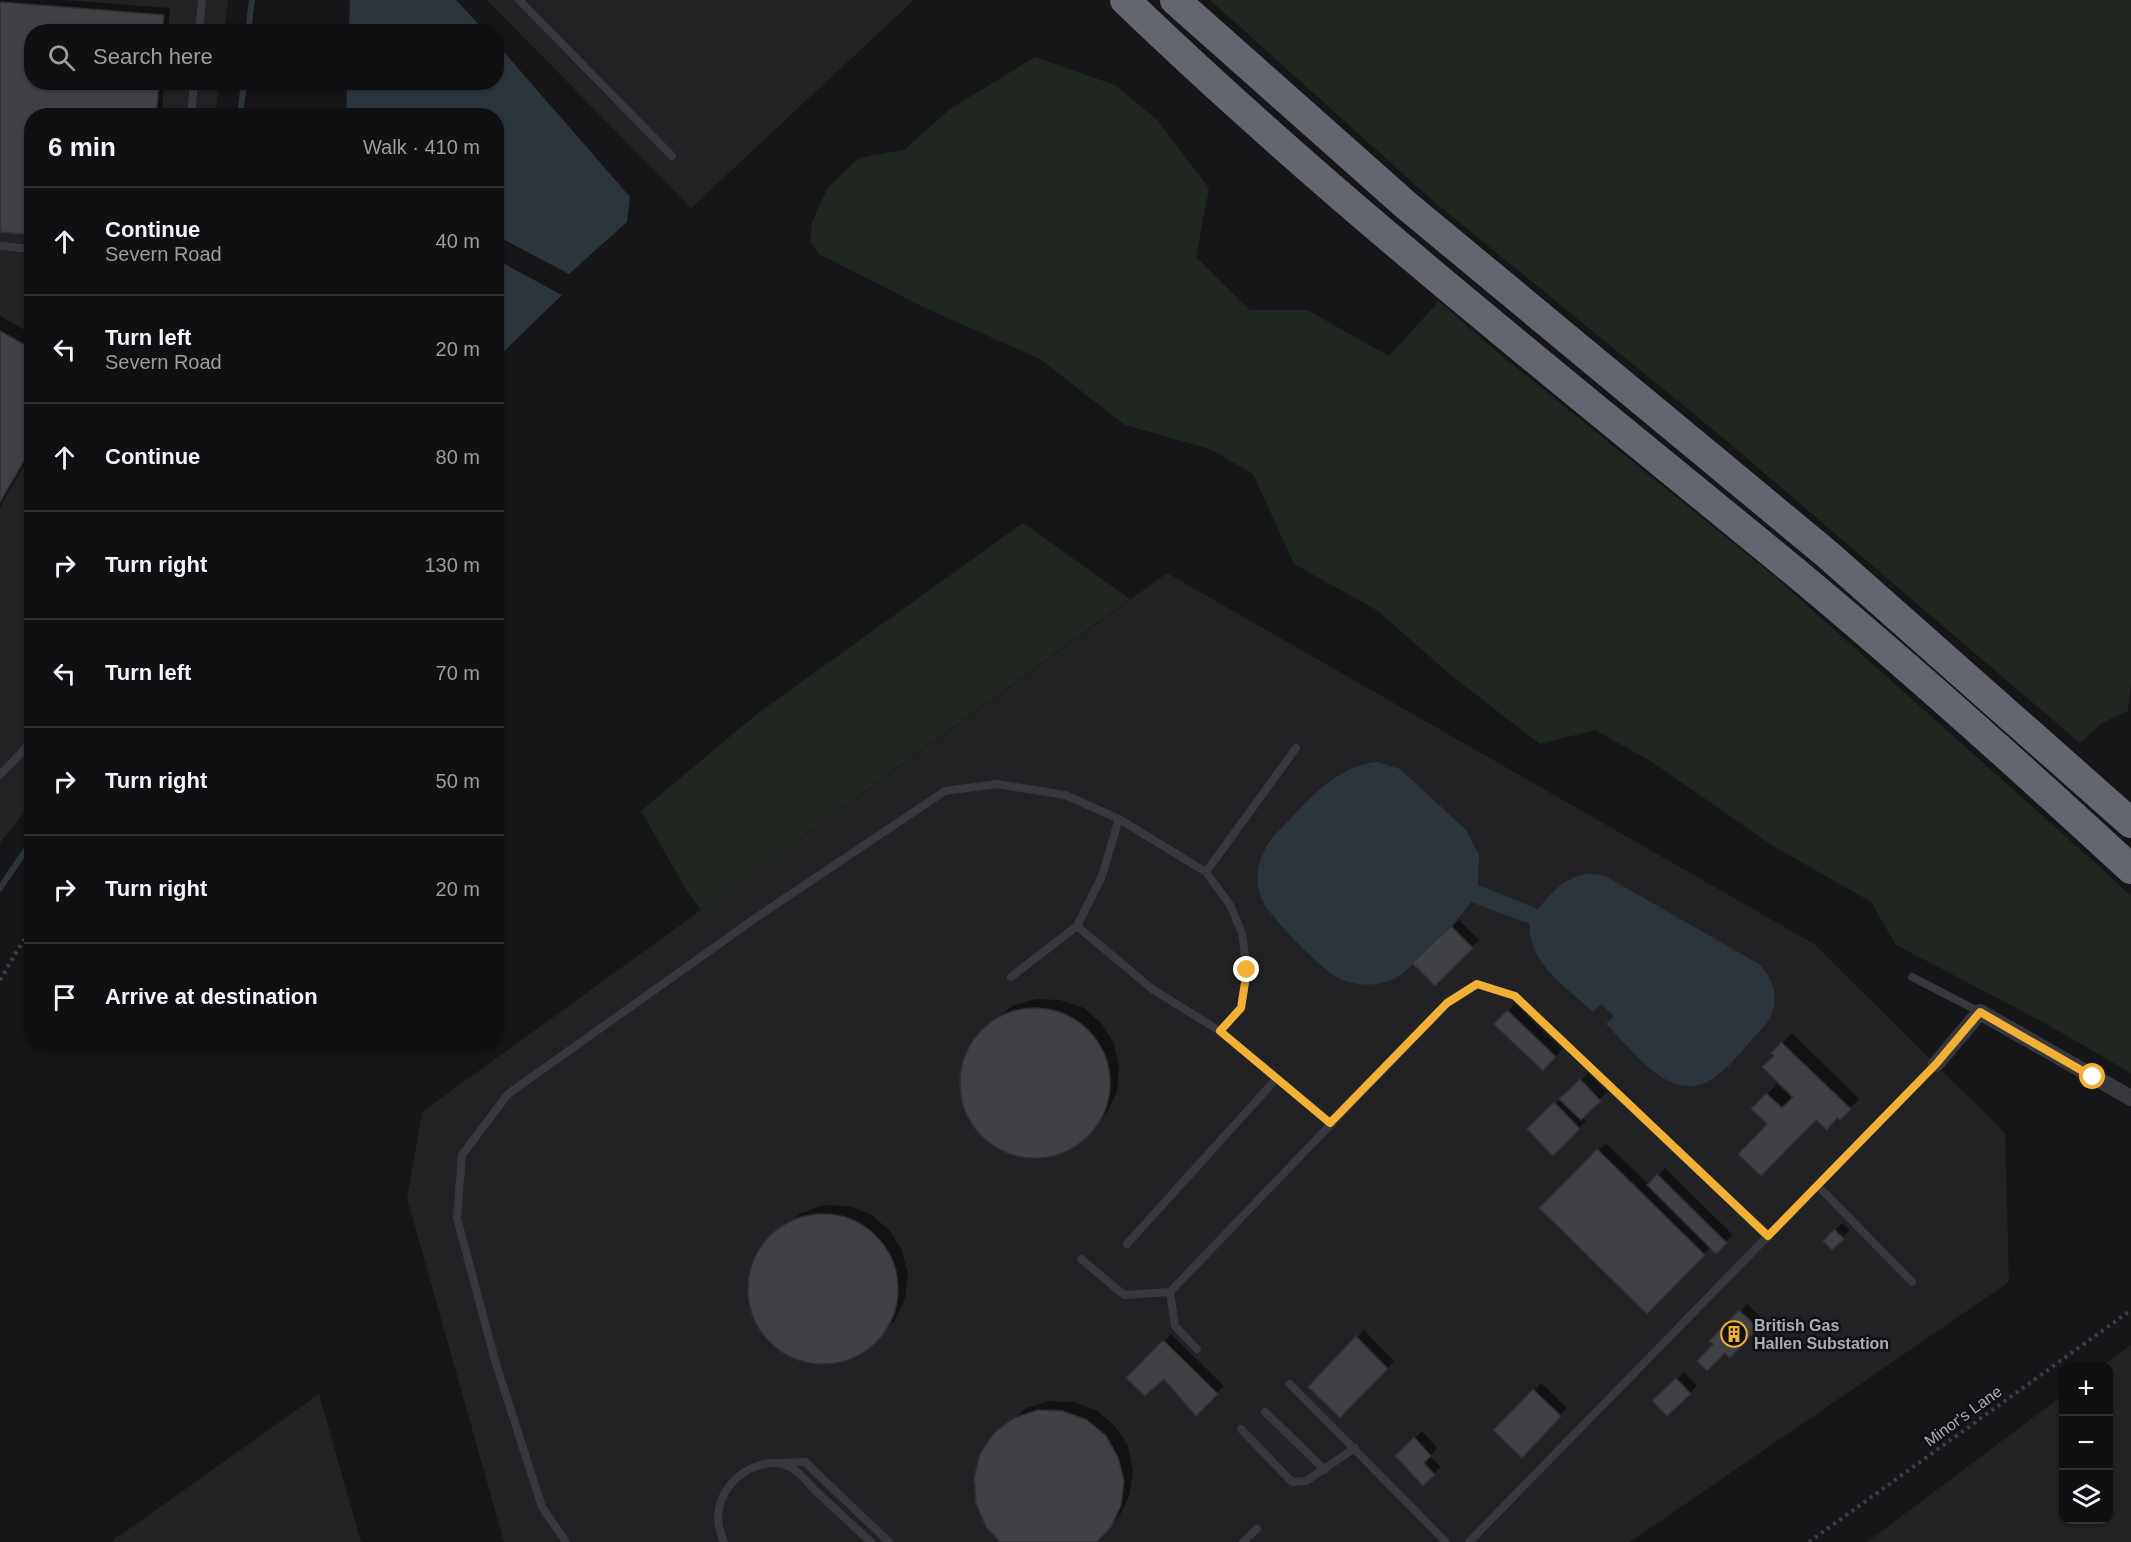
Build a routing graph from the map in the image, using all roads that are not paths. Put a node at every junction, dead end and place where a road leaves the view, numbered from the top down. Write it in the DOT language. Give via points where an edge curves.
graph roads {
  1 [pos="202,0"];
  2 [pos="519,0"];
  3 [pos="1125,0"];
  4 [pos="1175,0"];
  5 [pos="200,24"];
  6 [pos="193,90"];
  7 [pos="192,108"];
  8 [pos="672,156"];
  9 [pos="0,246"];
  10 [pos="24,248"];
  11 [pos="1296,748"];
  12 [pos="24,750"];
  13 [pos="0,775"];
  14 [pos="1119,819"];
  15 [pos="2131,822"];
  16 [pos="2131,869"];
  17 [pos="1206,872"];
  18 [pos="1077,926"];
  19 [pos="1011,977"];
  20 [pos="1912,977"];
  21 [pos="1980,1012"];
  22 [pos="1220,1031"];
  23 [pos="1936,1064"];
  24 [pos="1277,1078"];
  25 [pos="2131,1098"];
  26 [pos="1330,1123"];
  27 [pos="1818,1186"];
  28 [pos="1768,1236"];
  29 [pos="1127,1244"];
  30 [pos="1082,1259"];
  31 [pos="1912,1282"];
  32 [pos="1170,1292"];
  33 [pos="1197,1349"];
  34 [pos="1290,1384"];
  35 [pos="1265,1412"];
  36 [pos="1241,1428"];
  37 [pos="1354,1448"];
  38 [pos="772,1464"];
  39 [pos="1325,1470"];
  40 [pos="1257,1529"];
  41 [pos="566,1542"];
  42 [pos="724,1542"];
  43 [pos="871,1542"];
  44 [pos="889,1542"];
  45 [pos="1243,1542"];
  46 [pos="1446,1542"];
  47 [pos="1469,1542"];
  1 -- 5 [label="lane"];
  2 -- 8 [label="lane"];
  3 -- 16 [label="highway" via="1385,236 1808,584 2018,764"];
  4 -- 15 [label="highway" via="1407,206 1827,554"];
  6 -- 7 [label="lane"];
  9 -- 10 [label="lane"];
  11 -- 17 [label="lane"];
  12 -- 13 [label="lane"];
  14 -- 17 [label="lane"];
  14 -- 18 [label="lane" via="1102,876"];
  14 -- 41 [label="lane" via="1065,795 998,784 945,791 757,916 508,1094 462,1155 457,1218 496,1364 542,1507"];
  17 -- 22 [label="lane" via="1230,905 1242,933 1247,970 1241,1008"];
  18 -- 19 [label="lane"];
  18 -- 22 [label="lane" via="1152,989"];
  20 -- 21 [label="lane"];
  21 -- 23 [label="street"];
  21 -- 25 [label="street"];
  22 -- 24 [label="lane"];
  23 -- 27 [label="lane"];
  24 -- 26 [label="lane"];
  24 -- 29 [label="lane"];
  26 -- 28 [label="lane" via="1447,1003 1477,984 1515,996"];
  26 -- 32 [label="lane"];
  27 -- 28 [label="lane"];
  27 -- 31 [label="lane"];
  28 -- 47 [label="lane"];
  30 -- 32 [label="lane" via="1124,1295"];
  32 -- 33 [label="lane" via="1175,1326"];
  34 -- 37 [label="lane"];
  35 -- 39 [label="lane"];
  36 -- 39 [label="lane" via="1292,1482 1306,1481"];
  37 -- 39 [label="lane"];
  37 -- 46 [label="lane"];
  38 -- 42 [label="lane" via="753,1467 727,1488 717,1521"];
  38 -- 43 [label="lane" via="793,1469"];
  38 -- 44 [label="lane" via="805,1462"];
  40 -- 45 [label="lane"];
}
